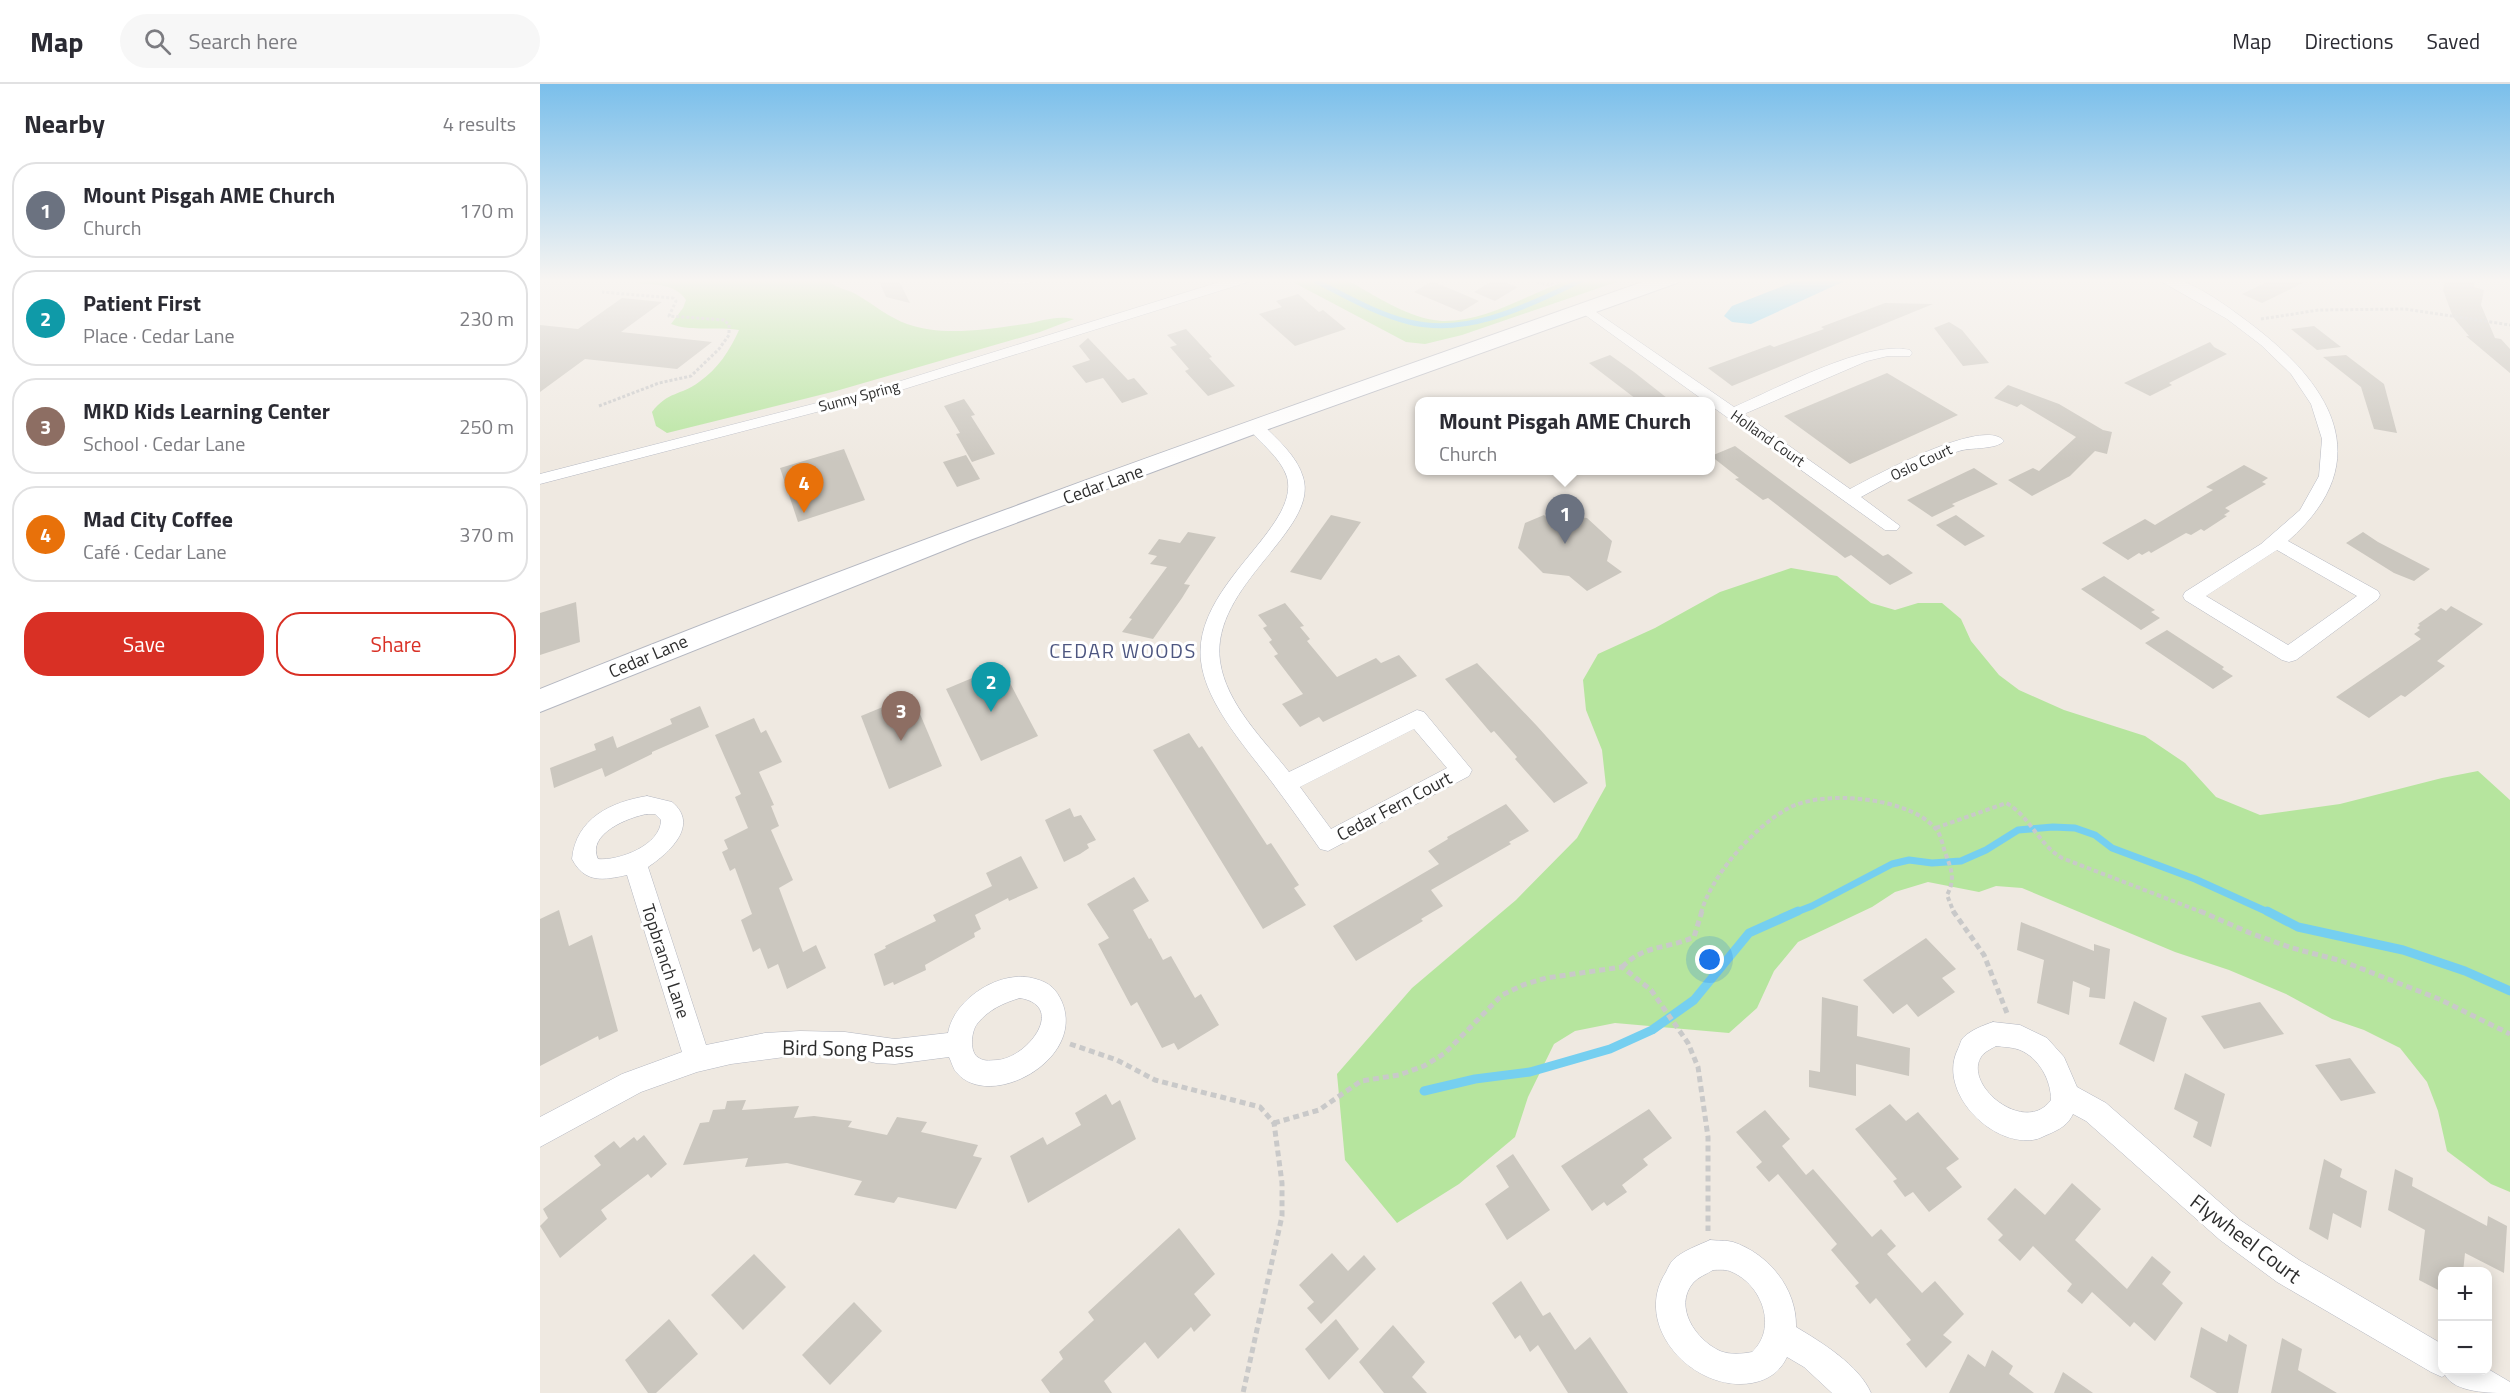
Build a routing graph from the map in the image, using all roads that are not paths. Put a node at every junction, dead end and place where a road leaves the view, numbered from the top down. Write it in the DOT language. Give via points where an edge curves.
graph roads {
  1 [pos="1047,340"];
  2 [pos="1499,340"];
  3 [pos="1630,340"];
  4 [pos="2263,340"];
  5 [pos="1905,353"];
  6 [pos="1710,397"];
  7 [pos="1715,401"];
  8 [pos="1732,413"];
  9 [pos="1256,427"];
  10 [pos="1996,441"];
  11 [pos="540,479"];
  12 [pos="1849,496"];
  13 [pos="1891,526"];
  14 [pos="2275,541"];
  15 [pos="540,701"];
  16 [pos="1286,784"];
  17 [pos="635,863"];
  18 [pos="958,1043"];
  19 [pos="697,1058"];
  20 [pos="2064,1094"];
  21 [pos="540,1133"];
  22 [pos="1780,1335"];
  23 [pos="2438,1359"];
  24 [pos="2466,1375"];
  25 [pos="1855,1393"];
  26 [pos="2499,1393"];
  1 -- 11 [label="street, Sunny Spring" via="896,387"];
  2 -- 9 [label="main road, Cedar Lane"];
  3 -- 6 [label="street, Holland Court"];
  4 -- 14 [label="street" via="2303,378 2320,404 2330,438 2330,465 2318,498"];
  5 -- 8 [label="street" via="1863,357"];
  7 -- 8 [label="street, Holland Court"];
  8 -- 12 [label="street, Holland Court"];
  9 -- 15 [label="main road, Cedar Lane" via="821,587"];
  9 -- 16 [label="street, Cedar Fern Court" via="1281,452 1296,475 1294,507 1214,620 1209,652 1218,688 1230,709"];
  10 -- 12 [label="street, Oslo Court" via="1953,446"];
  12 -- 13 [label="street, Holland Court"];
  14 -- 14 [label="street" via="2192,596 2289,655 2371,595"];
  16 -- 16 [label="street, Cedar Fern Court" via="1417,718 1461,770 1328,842"];
  17 -- 19 [label="street, Topbranch Lane"];
  18 -- 18 [label="street" via="964,1022 974,1008 1005,990 1020,987 1038,991 1053,1010 1054,1024 1039,1053 1010,1071 992,1074 974,1070 964,1062"];
  18 -- 19 [label="street, Bird Song Pass" via="926,1050 884,1052 845,1044 799,1043"];
  19 -- 21 [label="street, Bird Song Pass" via="618,1089"];
  20 -- 20 [label="street" via="2058,1070 2045,1053 2013,1035 1980,1038 1965,1059 1970,1090 1983,1107 2005,1122 2025,1127 2043,1125 2062,1107"];
  20 -- 23 [label="street, Flywheel Court" via="2096,1112 2230,1230 2288,1271"];
  22 -- 22 [label="street" via="1772,1356 1750,1374 1733,1378 1711,1373 1689,1358 1672,1325 1670,1296 1680,1274 1694,1261 1710,1255 1731,1256 1750,1265 1775,1295"];
  22 -- 25 [label="street" via="1815,1356"];
  24 -- 26 [label="street"];
}
